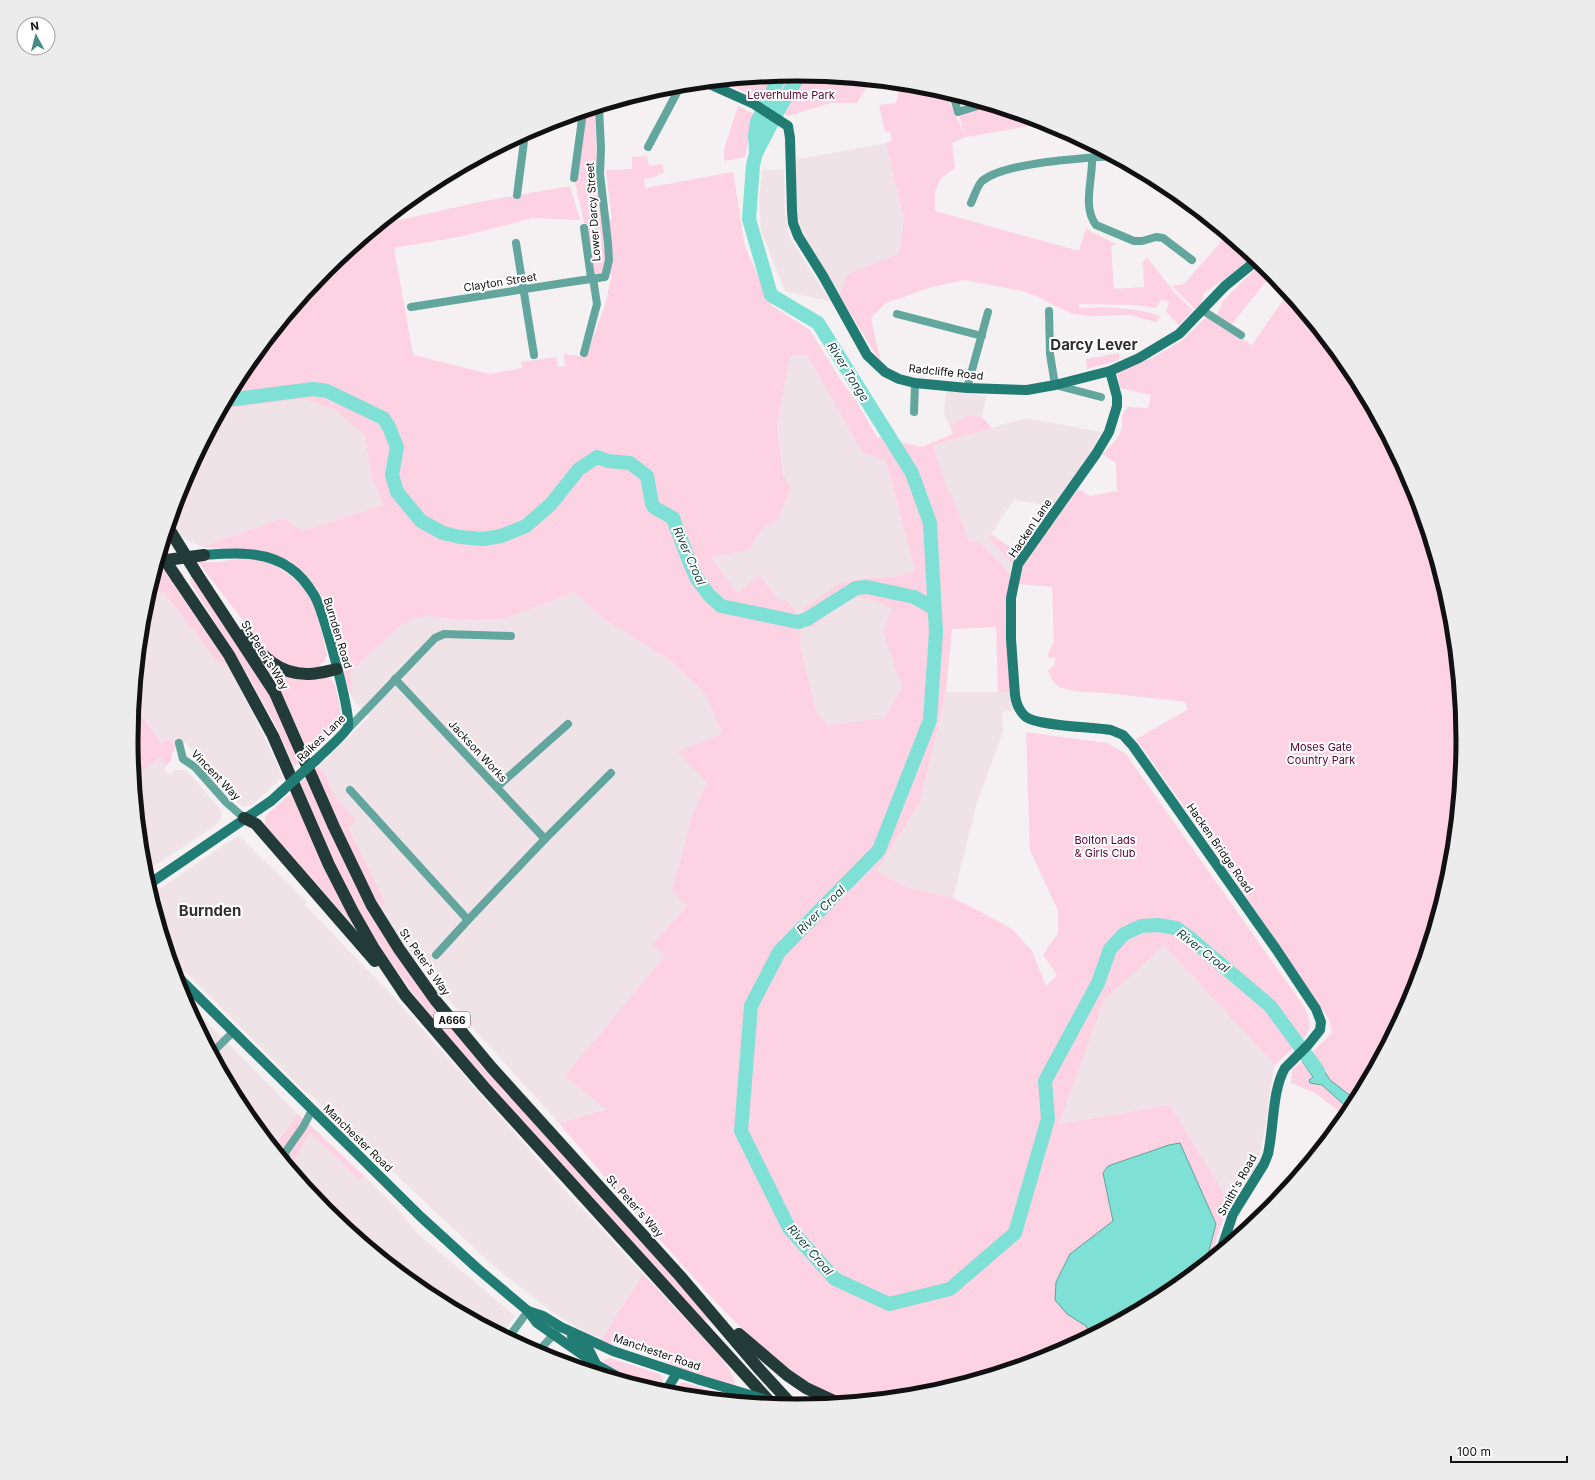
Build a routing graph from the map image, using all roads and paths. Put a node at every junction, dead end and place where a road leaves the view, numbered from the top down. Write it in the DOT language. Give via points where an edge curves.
graph roads {
  1 [pos="715,87"];
  2 [pos="678,93"];
  3 [pos="954,100"];
  4 [pos="977,106"];
  5 [pos="599,112"];
  6 [pos="582,117"];
  7 [pos="524,141"];
  8 [pos="648,148"];
  9 [pos="1104,157"];
  10 [pos="1092,158"];
  11 [pos="574,178"];
  12 [pos="517,195"];
  13 [pos="971,203"];
  14 [pos="584,228"];
  15 [pos="516,243"];
  16 [pos="1192,260"];
  17 [pos="1252,264"];
  18 [pos="592,278"];
  19 [pos="524,289"];
  20 [pos="411,307"];
  21 [pos="1049,311"];
  22 [pos="1200,311"];
  23 [pos="988,312"];
  24 [pos="897,314"];
  25 [pos="1241,335"];
  26 [pos="982,336"];
  27 [pos="584,353"];
  28 [pos="534,355"];
  29 [pos="1110,371"];
  30 [pos="915,383"];
  31 [pos="1055,385"];
  32 [pos="968,388"];
  33 [pos="1101,396"];
  34 [pos="914,412"];
  35 [pos="171,533"];
  36 [pos="204,555"];
  37 [pos="164,559"];
  38 [pos="164,560"];
  39 [pos="200,577"];
  40 [pos="511,636"];
  41 [pos="337,669"];
  42 [pos="395,679"];
  43 [pos="1021,713"];
  44 [pos="568,724"];
  45 [pos="348,729"];
  46 [pos="179,743"];
  47 [pos="610,773"];
  48 [pos="497,788"];
  49 [pos="350,790"];
  50 [pos="244,818"];
  51 [pos="545,839"];
  52 [pos="154,881"];
  53 [pos="468,920"];
  54 [pos="436,955"];
  55 [pos="187,987"];
  56 [pos="405,995"];
  57 [pos="233,1032"];
  58 [pos="216,1049"];
  59 [pos="1290,1062"];
  60 [pos="312,1110"];
  61 [pos="285,1154"];
  62 [pos="1224,1242"];
  63 [pos="680,1276"];
  64 [pos="528,1311"];
  65 [pos="561,1327"];
  66 [pos="512,1334"];
  67 [pos="553,1335"];
  68 [pos="542,1348"];
  69 [pos="613,1351"];
  70 [pos="594,1367"];
  71 [pos="596,1367"];
  72 [pos="596,1368"];
  73 [pos="677,1373"];
  74 [pos="669,1386"];
  75 [pos="760,1398"];
  76 [pos="768,1398"];
  77 [pos="828,1398"];
  78 [pos="786,1399"];
  1 -- 30 [label="main road, Radcliffe Road" via="754,104 788,126 793,217 798,236 867,355 885,372"];
  2 -- 8 [label="street"];
  3 -- 4 [label="street" via="958,112"];
  5 -- 18 [label="street, Lower Darcy Street" via="600,174 609,260 606,277"];
  6 -- 11 [label="street"];
  7 -- 12 [label="street"];
  9 -- 10 [label="street"];
  10 -- 13 [label="street" via="1025,165 1000,172 981,182"];
  10 -- 16 [label="street" via="1089,201 1090,213 1096,225 1134,241 1163,238"];
  14 -- 18 [label="street"];
  15 -- 19 [label="street"];
  17 -- 22 [label="main road, Radcliffe Road"];
  18 -- 19 [label="street, Clayton Street"];
  18 -- 27 [label="street" via="597,304"];
  19 -- 20 [label="street, Clayton Street"];
  19 -- 28 [label="street"];
  21 -- 31 [label="street" via="1050,354"];
  22 -- 25 [label="street"];
  22 -- 29 [label="main road, Radcliffe Road" via="1184,329 1162,345"];
  23 -- 26 [label="street"];
  24 -- 26 [label="street"];
  26 -- 32 [label="street"];
  29 -- 31 [label="main road, Radcliffe Road"];
  29 -- 43 [label="main road, Hacken Lane" via="1118,406 1109,432 1018,564 1011,598 1011,640 1015,695"];
  30 -- 32 [label="main road, Radcliffe Road"];
  30 -- 34 [label="street"];
  31 -- 32 [label="main road, Radcliffe Road" via="1027,390"];
  31 -- 33 [label="street"];
  35 -- 39 [label="highway, St. Peter's Way / A666, bridge"];
  36 -- 38 [label="highway"];
  36 -- 41 [label="main road, Burnden Road" via="252,554 278,561 300,576 319,606"];
  37 -- 56 [label="highway, A666, bridge" via="229,655 274,736 344,894 373,947"];
  39 -- 41 [label="highway" via="249,640 270,662 296,673 310,674"];
  39 -- 63 [label="highway, St. Peter's Way / A666" via="275,693 352,868 399,949 436,1001 492,1068"];
  40 -- 42 [label="street, Raikes Lane" via="444,634 435,638"];
  41 -- 45 [label="main road, Burnden Road" via="349,719"];
  42 -- 45 [label="street, Raikes Lane"];
  42 -- 48 [label="street, Jackson Works"];
  43 -- 59 [label="main road, Hacken Bridge Road" via="1039,722 1111,730 1123,736 1133,746 1316,1009 1321,1022 1320,1030"];
  44 -- 48 [label="street"];
  45 -- 50 [label="main road, Raikes Lane, bridge" via="271,801"];
  46 -- 50 [label="street, Vincent Way" via="182,759 195,767"];
  47 -- 51 [label="street"];
  48 -- 51 [label="street, Jackson Works"];
  49 -- 53 [label="street"];
  50 -- 52 [label="main road, Raikes Lane"];
  50 -- 56 [label="highway" via="256,824"];
  51 -- 53 [label="street"];
  53 -- 54 [label="street"];
  55 -- 57 [label="main road, Manchester Road"];
  56 -- 76 [label="highway, A666" via="484,1087"];
  57 -- 58 [label="street"];
  57 -- 60 [label="main road, Manchester Road"];
  59 -- 62 [label="main road, Smith's Road" via="1284,1068 1280,1079 1264,1164 1233,1214"];
  60 -- 61 [label="street"];
  60 -- 64 [label="main road, Manchester Road" via="421,1217"];
  63 -- 77 [label="highway" via="748,1344 786,1375"];
  63 -- 78 [label="highway, St. Peter's Way / A666"];
  64 -- 65 [label="main road, Manchester Road" via="543,1316"];
  64 -- 66 [label="street"];
  64 -- 67 [label="main road, Manchester Road" via="537,1323"];
  65 -- 67 [label="street"];
  65 -- 69 [label="main road, Manchester Road"];
  65 -- 71 [label="main road" via="589,1350"];
  67 -- 68 [label="street"];
  67 -- 70 [label="main road, Manchester Road"];
  69 -- 72 [label="main road" via="605,1355"];
  69 -- 73 [label="main road, Manchester Road"];
  73 -- 74 [label="main road"];
  73 -- 75 [label="main road, Manchester Road, bridge"];
}
